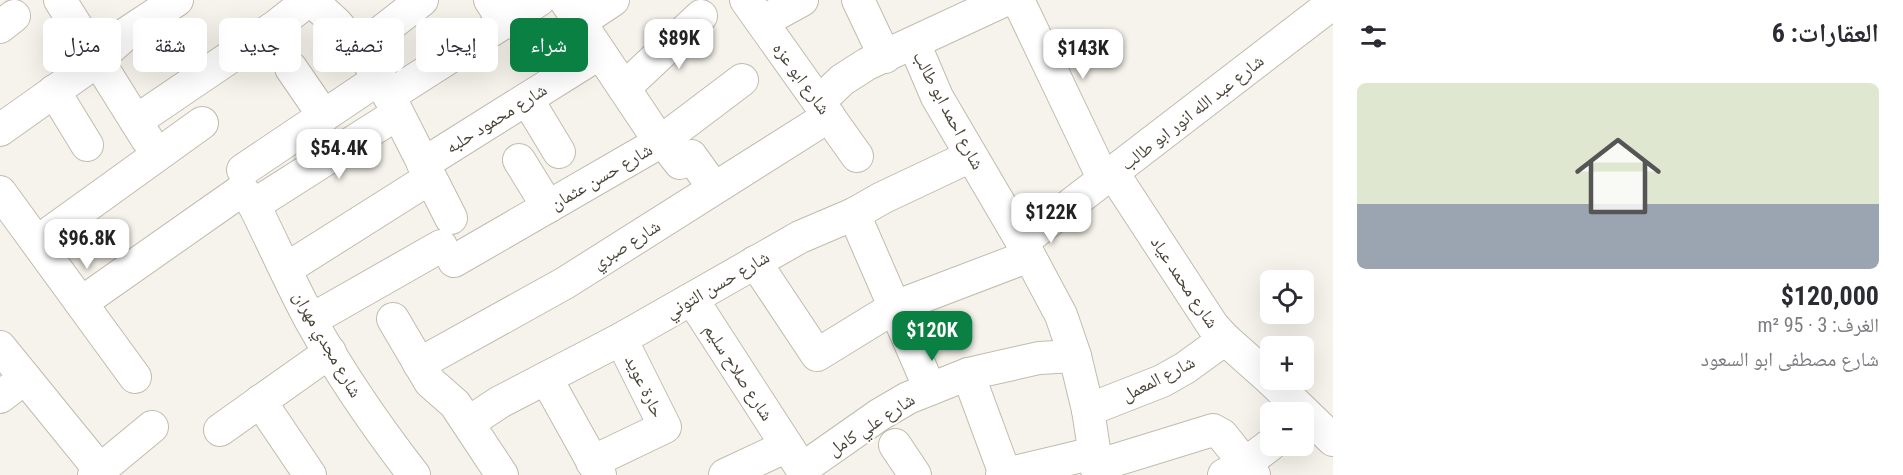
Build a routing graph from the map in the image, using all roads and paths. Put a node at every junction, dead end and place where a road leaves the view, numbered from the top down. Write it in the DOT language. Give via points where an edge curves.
graph roads {
  1 [pos="60,0"];
  2 [pos="177,0"];
  3 [pos="422,0"];
  4 [pos="539,0"];
  5 [pos="613,0"];
  6 [pos="802,0"];
  7 [pos="858,0"];
  8 [pos="1005,0"];
  9 [pos="1018,0"];
  10 [pos="314,1"];
  11 [pos="1333,3"];
  12 [pos="498,11"];
  13 [pos="572,11"];
  14 [pos="754,11"];
  15 [pos="701,16"];
  16 [pos="71,18"];
  17 [pos="331,18"];
  18 [pos="399,18"];
  19 [pos="121,38"];
  20 [pos="914,43"];
  21 [pos="600,53"];
  22 [pos="885,57"];
  23 [pos="80,72"];
  24 [pos="105,72"];
  25 [pos="294,72"];
  26 [pos="374,72"];
  27 [pos="742,80"];
  28 [pos="624,88"];
  29 [pos="54,91"];
  30 [pos="389,96"];
  31 [pos="527,99"];
  32 [pos="824,109"];
  33 [pos="324,116"];
  34 [pos="136,121"];
  35 [pos="202,123"];
  36 [pos="0,130"];
  37 [pos="660,142"];
  38 [pos="87,146"];
  39 [pos="559,152"];
  40 [pos="157,156"];
  41 [pos="857,156"];
  42 [pos="971,156"];
  43 [pos="519,160"];
  44 [pos="243,170"];
  45 [pos="427,171"];
  46 [pos="1108,177"];
  47 [pos="714,188"];
  48 [pos="0,192"];
  49 [pos="254,205"];
  50 [pos="548,207"];
  51 [pos="854,214"];
  52 [pos="37,242"];
  53 [pos="449,242"];
  54 [pos="1025,249"];
  55 [pos="755,262"];
  56 [pos="286,269"];
  57 [pos="692,299"];
  58 [pos="81,303"];
  59 [pos="895,308"];
  60 [pos="393,319"];
  61 [pos="311,320"];
  62 [pos="621,339"];
  63 [pos="1225,339"];
  64 [pos="0,347"];
  65 [pos="330,352"];
  66 [pos="1075,356"];
  67 [pos="419,364"];
  68 [pos="1260,369"];
  69 [pos="968,374"];
  70 [pos="135,377"];
  71 [pos="25,378"];
  72 [pos="546,378"];
  73 [pos="930,389"];
  74 [pos="1281,390"];
  75 [pos="0,397"];
  76 [pos="260,401"];
  77 [pos="1292,402"];
  78 [pos="1088,410"];
  79 [pos="468,423"];
  80 [pos="1314,425"];
  81 [pos="152,427"];
  82 [pos="220,430"];
  83 [pos="1333,440"];
  84 [pos="895,445"];
  85 [pos="787,446"];
  86 [pos="1260,454"];
  87 [pos="1096,465"];
  88 [pos="819,468"];
  89 [pos="596,469"];
  90 [pos="1241,471"];
  91 [pos="97,472"];
  92 [pos="310,475"];
  93 [pos="414,475"];
  94 [pos="502,475"];
  95 [pos="725,475"];
  96 [pos="915,475"];
  97 [pos="1003,475"];
  1 -- 16 [label="street"];
  2 -- 19 [label="street"];
  3 -- 18 [label="street"];
  4 -- 12 [label="street"];
  5 -- 13 [label="street"];
  6 -- 14 [label="street"];
  7 -- 22 [label="street"];
  8 -- 20 [label="street, شارع صبري"];
  9 -- 46 [label="street, شارع محمد عياد"];
  10 -- 17 [label="street"];
  10 -- 34 [label="street"];
  11 -- 46 [label="street, شارع عبد الله انور ابو طالب"];
  12 -- 30 [label="street"];
  13 -- 21 [label="street"];
  14 -- 32 [label="street, شارع ابو عزه"];
  15 -- 28 [label="street"];
  20 -- 22 [label="street, شارع صبري"];
  20 -- 42 [label="street, شارع احمد ابو طالب" via="937,97"];
  21 -- 28 [label="street"];
  21 -- 31 [label="street, شارع محمود حلبه"];
  22 -- 32 [label="street, شارع صبري" via="842,80"];
  23 -- 29 [label="street"];
  24 -- 34 [label="street"];
  25 -- 33 [label="street"];
  26 -- 30 [label="street"];
  27 -- 37 [label="street, شارع حسن عثمان"];
  28 -- 37 [label="street"];
  29 -- 36 [label="street"];
  29 -- 38 [label="street"];
  30 -- 33 [label="street"];
  30 -- 45 [label="street"];
  30 -- 49 [label="street"];
  31 -- 39 [label="street"];
  31 -- 45 [label="street, شارع محمود حلبه"];
  32 -- 41 [label="street, شارع ابو عزه"];
  32 -- 47 [label="street, شارع صبري"];
  33 -- 44 [label="street"];
  34 -- 40 [label="street"];
  35 -- 40 [label="street"];
  37 -- 47 [label="street" via="680,163 691,156"];
  37 -- 50 [label="street, شارع حسن عثمان"];
  40 -- 52 [label="street"];
  42 -- 51 [label="street, شارع حسن التوني"];
  42 -- 54 [label="street, شارع احمد ابو طالب"];
  43 -- 50 [label="street"];
  45 -- 53 [label="street"];
  45 -- 56 [label="street, شارع محمود حلبه"];
  46 -- 54 [label="street, شارع عبد الله انور ابو طالب"];
  46 -- 63 [label="street, شارع محمد عياد"];
  47 -- 67 [label="street, شارع صبري" via="565,283"];
  48 -- 52 [label="street"];
  49 -- 56 [label="street, شارع مجدي مهران"];
  49 -- 58 [label="street" via="239,190"];
  50 -- 53 [label="street, شارع حسن عثمان"];
  51 -- 55 [label="street, شارع حسن التوني"];
  51 -- 59 [label="street"];
  52 -- 58 [label="street"];
  53 -- 61 [label="street, شارع حسن عثمان"];
  54 -- 59 [label="street, شارع عبد الله انور ابو طالب"];
  54 -- 66 [label="street, شارع احمد ابو طالب" via="1061,315"];
  55 -- 57 [label="street, شارع حسن التوني"];
  55 -- 59 [label="street, شارع عبد الله انور ابو طالب" via="817,355"];
  56 -- 61 [label="street, شارع مجدي مهران"];
  57 -- 62 [label="street, شارع حسن التوني"];
  57 -- 85 [label="street, شارع صلاح سليم"];
  58 -- 70 [label="street"];
  59 -- 73 [label="street"];
  60 -- 67 [label="street"];
  61 -- 65 [label="street, شارع مجدي مهران"];
  62 -- 72 [label="street, شارع حسن التوني"];
  62 -- 89 [label="street, حارة عويد" via="665,427"];
  63 -- 68 [label="street, شارع محمد عياد"];
  63 -- 78 [label="street, شارع المعمل" via="1162,381"];
  64 -- 71 [label="street"];
  65 -- 76 [label="street"];
  65 -- 93 [label="street, شارع مجدي مهران" via="379,430"];
  66 -- 69 [label="street, شارع علي كامل" via="1039,358"];
  66 -- 78 [label="street, شارع احمد ابو طالب"];
  67 -- 79 [label="street" via="430,382 455,404"];
  69 -- 73 [label="street, شارع علي كامل"];
  69 -- 97 [label="street"];
  71 -- 75 [label="street"];
  71 -- 91 [label="street"];
  72 -- 79 [label="street, شارع حسن التوني"];
  72 -- 89 [label="street"];
  73 -- 88 [label="street, شارع علي كامل" via="879,415"];
  74 -- 77 [label="street, شارع محمد عياد"];
  76 -- 82 [label="street"];
  76 -- 92 [label="street"];
  78 -- 87 [label="street, شارع احمد ابو طالب"];
  79 -- 94 [label="street"];
  80 -- 83 [label="street, شارع محمد عياد"];
  81 -- 91 [label="street"];
  84 -- 96 [label="street"];
  85 -- 88 [label="street, شارع علي كامل" via="802,470"];
  85 -- 95 [label="street"];
  86 -- 90 [label="street"];
  87 -- 90 [label="street" via="1214,430 1222,435"];
  87 -- 97 [label="street"];
}
